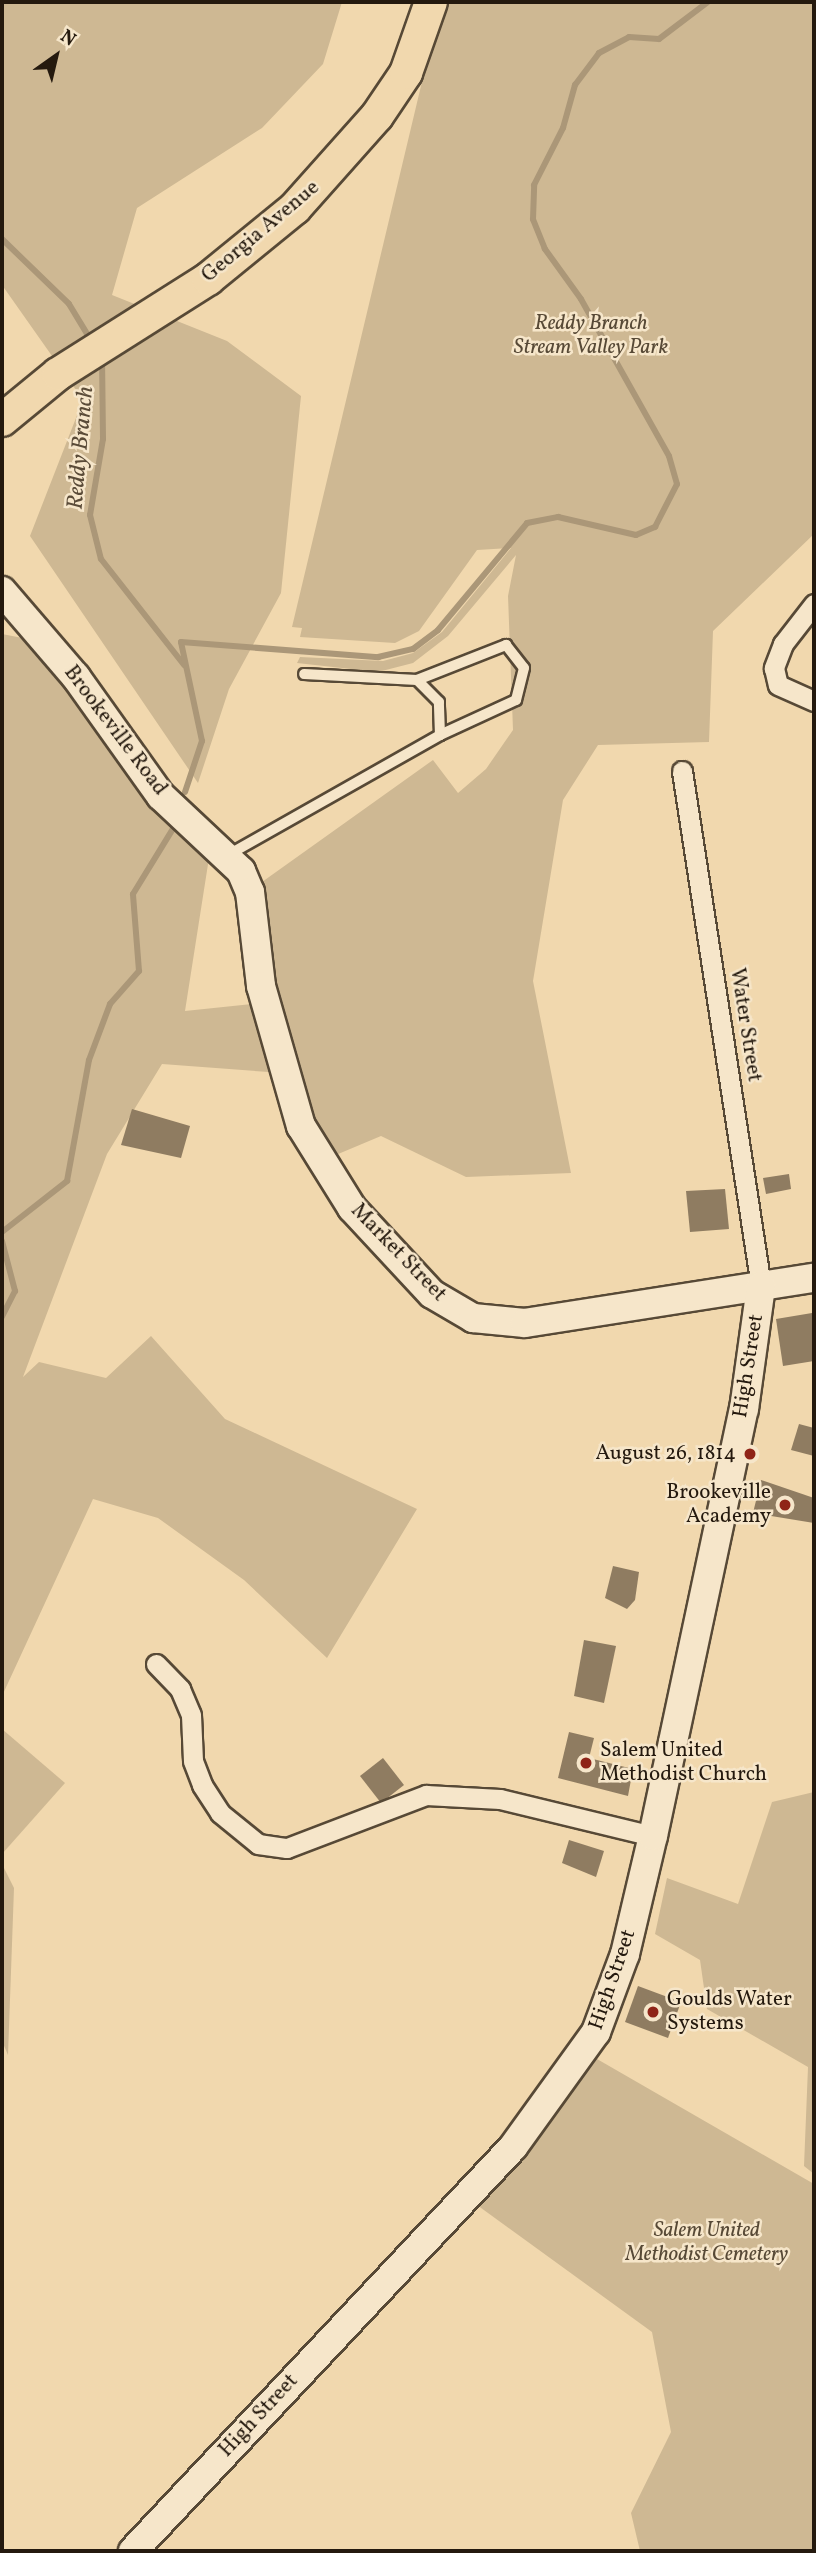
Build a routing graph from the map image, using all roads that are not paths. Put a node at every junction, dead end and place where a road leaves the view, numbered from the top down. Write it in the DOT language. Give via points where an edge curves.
graph roads {
  1 [pos="431,2"];
  2 [pos="8,410"];
  3 [pos="2,591"];
  4 [pos="2,602"];
  5 [pos="814,604"];
  6 [pos="37,631"];
  7 [pos="304,674"];
  8 [pos="417,680"];
  9 [pos="814,701"];
  10 [pos="440,735"];
  11 [pos="682,771"];
  12 [pos="228,856"];
  13 [pos="814,1278"];
  14 [pos="761,1286"];
  15 [pos="156,1664"];
  16 [pos="653,1836"];
  17 [pos="133,2551"];
  1 -- 2 [label="main road, Georgia Avenue" via="406,73 343,161 208,279 142,318"];
  3 -- 6 [label="main road, Brookeville Road"];
  4 -- 6 [label="main road, Brookeville Road"];
  5 -- 9 [label="street" via="783,644 774,668 778,685"];
  6 -- 12 [label="main road, Brookeville Road" via="161,796"];
  7 -- 8 [label="lane"];
  8 -- 10 [label="lane" via="439,702"];
  8 -- 10 [label="lane" via="506,645 524,668 516,700"];
  10 -- 12 [label="lane"];
  11 -- 14 [label="street, Water Street"];
  12 -- 14 [label="main road, Market Street" via="250,892 261,986 301,1126 352,1208 432,1294 473,1318 525,1323"];
  13 -- 14 [label="main road, Market Street"];
  14 -- 16 [label="main road, High Street" via="744,1409"];
  15 -- 16 [label="street" via="180,1689 191,1715 193,1760 202,1786 220,1812 258,1844 286,1848 426,1795 499,1799"];
  16 -- 17 [label="main road, High Street" via="615,1986 568,2079 513,2147"];
}
